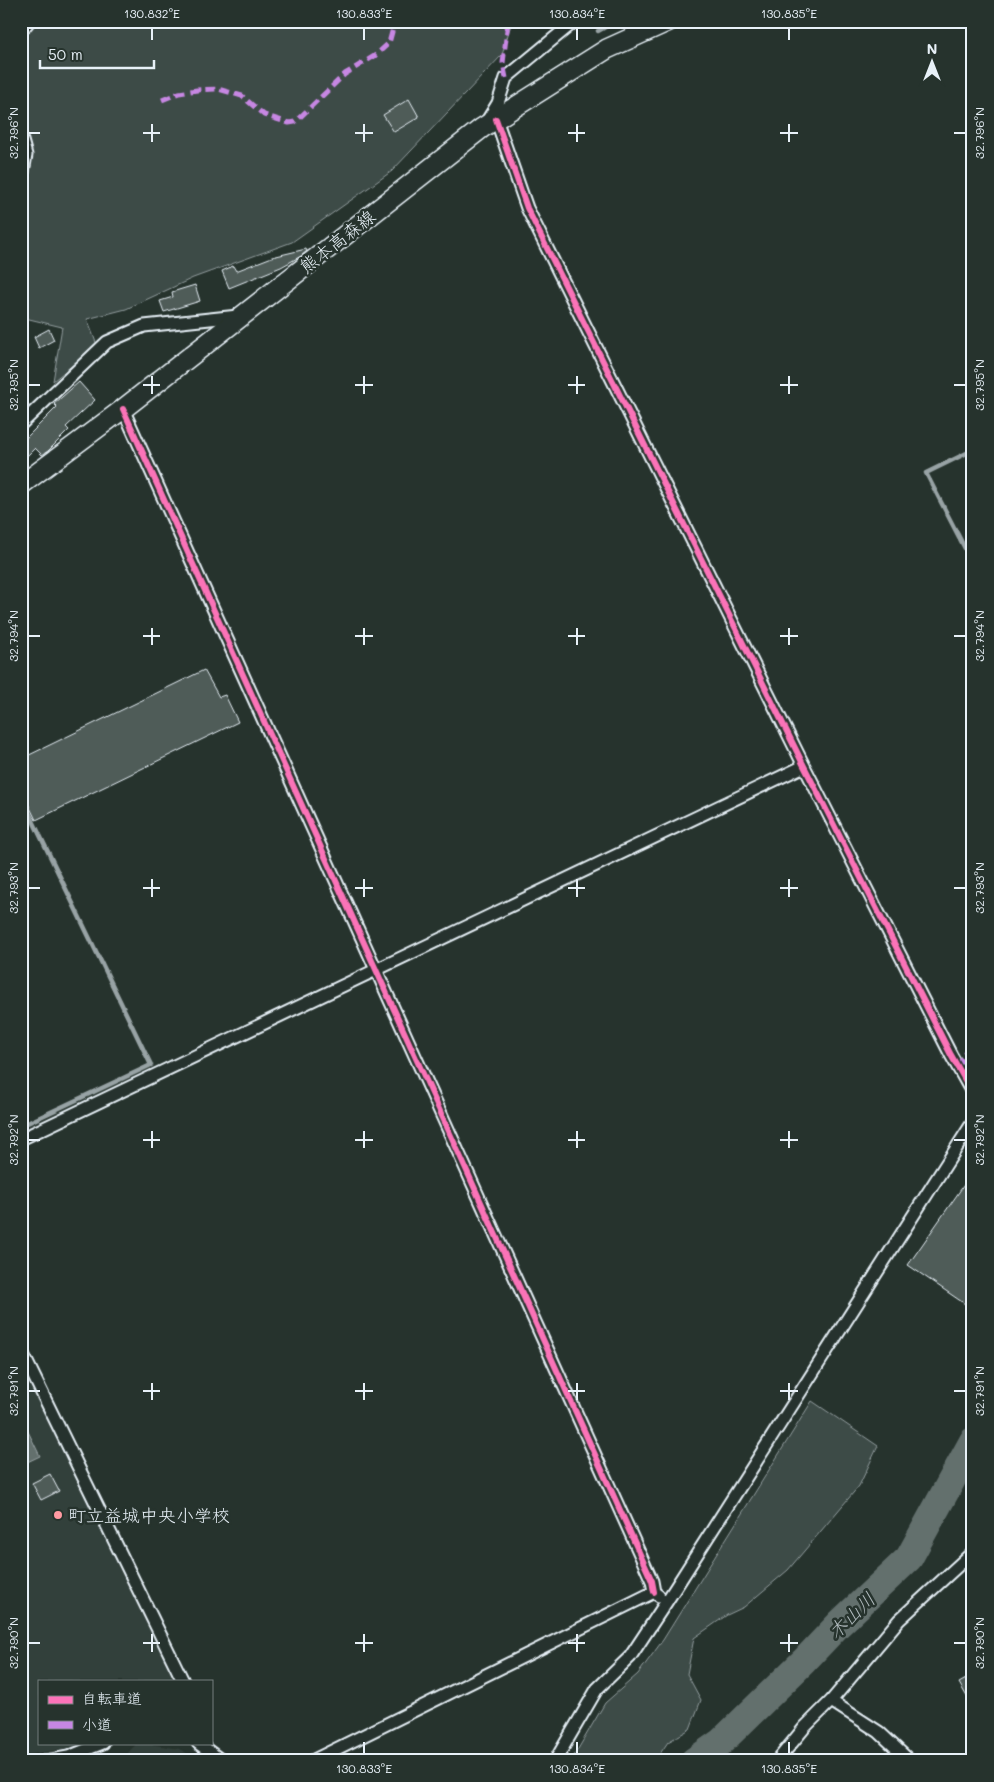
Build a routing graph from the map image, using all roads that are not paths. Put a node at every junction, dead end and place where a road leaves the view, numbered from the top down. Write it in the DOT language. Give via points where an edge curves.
graph roads {
  1 [pos="29,21"];
  2 [pos="575,21"];
  3 [pos="669,21"];
  4 [pos="21,30"];
  5 [pos="489,124"];
  6 [pos="21,137"];
  7 [pos="21,173"];
  8 [pos="242,316"];
  9 [pos="123,409"];
  10 [pos="21,424"];
  11 [pos="21,485"];
  12 [pos="804,766"];
  13 [pos="376,970"];
  14 [pos="973,1094"];
  15 [pos="973,1122"];
  16 [pos="21,1139"];
  17 [pos="21,1350"];
  18 [pos="973,1552"];
  19 [pos="654,1592"];
  20 [pos="666,1601"];
  21 [pos="183,1680"];
  22 [pos="832,1701"];
  23 [pos="101,1744"];
  24 [pos="199,1744"];
  25 [pos="46,1761"];
  26 [pos="222,1761"];
  27 [pos="312,1761"];
  28 [pos="555,1761"];
  29 [pos="777,1761"];
  30 [pos="910,1761"];
  1 -- 4 [label="street"];
  2 -- 5 [label="street" via="506,78"];
  3 -- 5 [label="main road, 熊本高森線" via="607,49"];
  5 -- 8 [label="main road, 熊本高森線"];
  5 -- 12 [label="street" via="527,208"];
  6 -- 7 [label="street" via="26,155"];
  8 -- 9 [label="main road, 熊本高森線"];
  8 -- 10 [label="street" via="144,326 107,342"];
  9 -- 11 [label="main road, 熊本高森線"];
  9 -- 13 [label="street"];
  12 -- 13 [label="street"];
  12 -- 14 [label="street" via="950,1055"];
  13 -- 16 [label="street"];
  13 -- 19 [label="street" via="648,1572"];
  15 -- 20 [label="street"];
  17 -- 21 [label="street"];
  18 -- 22 [label="street" via="899,1620"];
  19 -- 20 [label="street"];
  19 -- 27 [label="street"];
  20 -- 28 [label="street" via="630,1657 598,1689"];
  22 -- 29 [label="street" via="805,1726"];
  22 -- 30 [label="street" via="879,1732"];
  23 -- 25 [label="street" via="68,1758"];
  24 -- 26 [label="street"];
}
